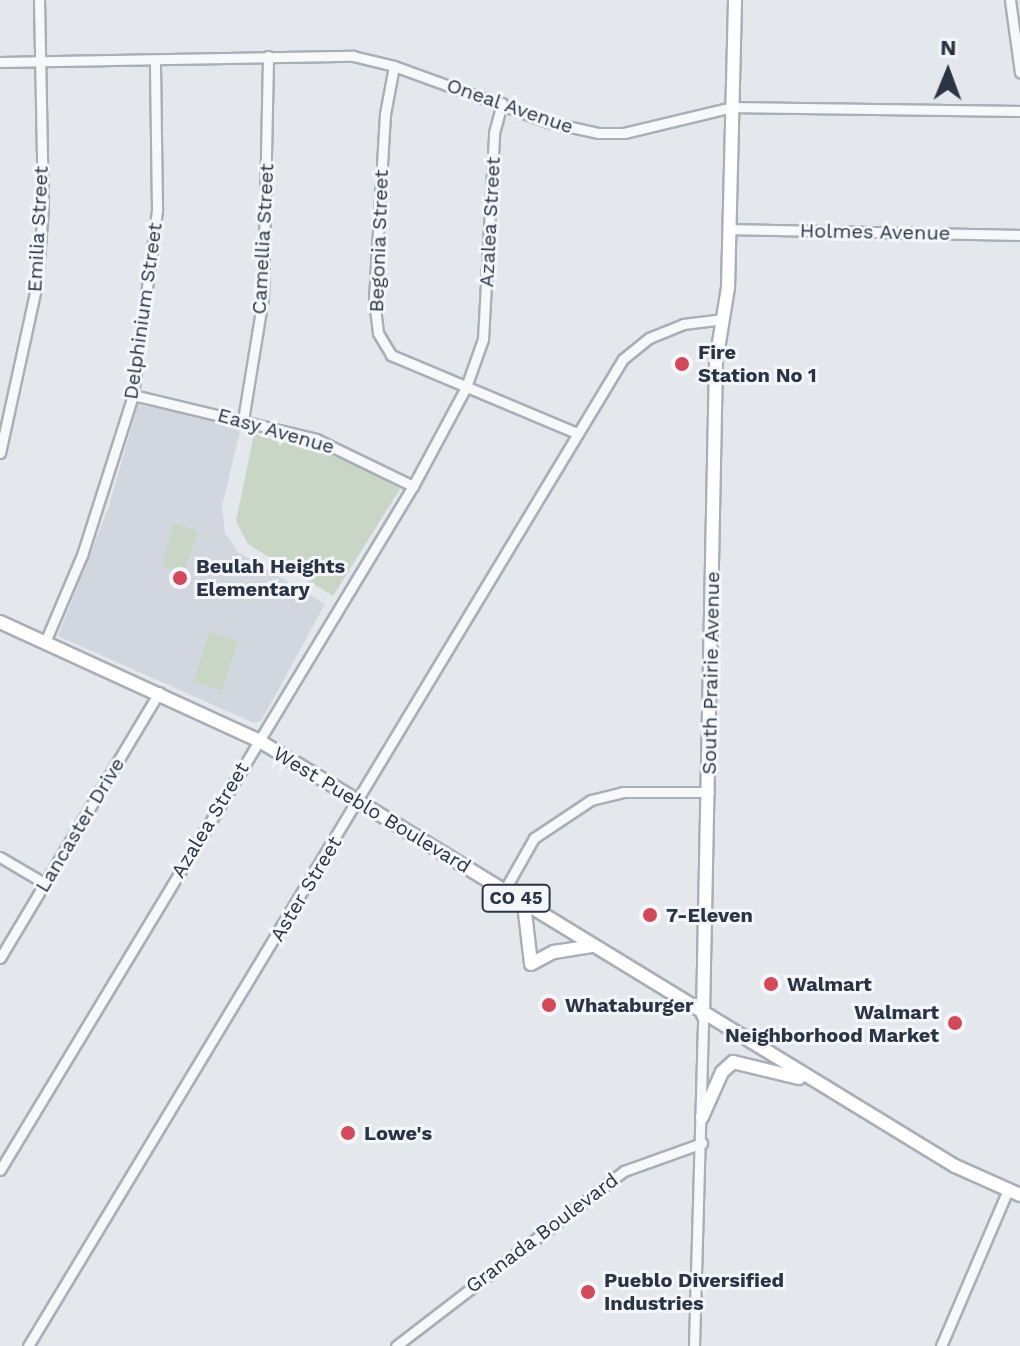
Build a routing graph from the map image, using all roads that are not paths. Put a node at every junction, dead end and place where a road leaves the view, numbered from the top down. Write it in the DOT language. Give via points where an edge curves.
graph roads {
  1 [pos="39,0"];
  2 [pos="735,0"];
  3 [pos="1010,0"];
  4 [pos="268,56"];
  5 [pos="155,60"];
  6 [pos="40,61"];
  7 [pos="0,62"];
  8 [pos="394,66"];
  9 [pos="1020,72"];
  10 [pos="502,103"];
  11 [pos="732,107"];
  12 [pos="1020,111"];
  13 [pos="730,229"];
  14 [pos="1020,235"];
  15 [pos="722,319"];
  16 [pos="466,387"];
  17 [pos="133,395"];
  18 [pos="243,420"];
  19 [pos="577,433"];
  20 [pos="0,453"];
  21 [pos="413,486"];
  22 [pos="0,622"];
  23 [pos="45,642"];
  24 [pos="159,692"];
  25 [pos="258,740"];
  26 [pos="709,792"];
  27 [pos="359,801"];
  28 [pos="0,857"];
  29 [pos="44,883"];
  30 [pos="504,891"];
  31 [pos="524,904"];
  32 [pos="592,946"];
  33 [pos="0,958"];
  34 [pos="703,1015"];
  35 [pos="819,1084"];
  36 [pos="702,1117"];
  37 [pos="702,1143"];
  38 [pos="0,1170"];
  39 [pos="1014,1193"];
  40 [pos="28,1346"];
  41 [pos="396,1346"];
  42 [pos="694,1346"];
  43 [pos="941,1346"];
  1 -- 6 [label="street, Emilia Street"];
  2 -- 11 [label="main road, South Prairie Avenue"];
  3 -- 9 [label="street"];
  4 -- 5 [label="street, Oneal Avenue"];
  4 -- 8 [label="street, Oneal Avenue" via="353,56"];
  4 -- 18 [label="street, Camellia Street" via="263,298"];
  5 -- 6 [label="street, Oneal Avenue"];
  5 -- 17 [label="street, Delphinium Street" via="157,209"];
  6 -- 7 [label="street, Oneal Avenue"];
  6 -- 20 [label="street, Emilia Street" via="43,208 37,284"];
  8 -- 10 [label="street, Oneal Avenue"];
  8 -- 16 [label="street, Begonia Street" via="384,130 374,300 378,333 391,355"];
  10 -- 11 [label="street, Oneal Avenue" via="548,122 598,133 624,133"];
  10 -- 16 [label="street, Azalea Street" via="494,133 483,339"];
  11 -- 12 [label="street, Oneal Avenue"];
  11 -- 13 [label="main road, South Prairie Avenue"];
  13 -- 14 [label="street, Holmes Avenue"];
  13 -- 15 [label="main road, South Prairie Avenue"];
  15 -- 19 [label="street, Aster Street" via="683,324 640,345 623,359"];
  15 -- 26 [label="main road, South Prairie Avenue" via="716,361"];
  16 -- 19 [label="street, Begonia Street"];
  16 -- 21 [label="street, Azalea Street"];
  17 -- 18 [label="street, Easy Avenue"];
  17 -- 23 [label="street, Delphinium Street" via="87,540"];
  18 -- 21 [label="street, Easy Avenue" via="316,439 369,460"];
  19 -- 27 [label="street, Aster Street"];
  21 -- 25 [label="street, Azalea Street"];
  22 -- 23 [label="main road, West Pueblo Boulevard / CO 45"];
  23 -- 24 [label="main road, West Pueblo Boulevard / CO 45"];
  24 -- 25 [label="main road, West Pueblo Boulevard / CO 45"];
  24 -- 29 [label="street, Lancaster Drive"];
  25 -- 27 [label="main road, West Pueblo Boulevard / CO 45"];
  25 -- 38 [label="street, Azalea Street"];
  26 -- 30 [label="street" via="623,792 591,800 534,838"];
  26 -- 34 [label="main road, South Prairie Avenue"];
  27 -- 30 [label="main road, West Pueblo Boulevard / CO 45"];
  27 -- 40 [label="street, Aster Street"];
  28 -- 29 [label="street"];
  29 -- 33 [label="street, Lancaster Drive"];
  30 -- 31 [label="main road, West Pueblo Boulevard / CO 45"];
  31 -- 32 [label="main road, West Pueblo Boulevard / CO 45"];
  31 -- 32 [label="main road" via="531,964 554,952"];
  32 -- 34 [label="main road, West Pueblo Boulevard / CO 45"];
  34 -- 35 [label="main road, West Pueblo Boulevard / CO 45"];
  34 -- 36 [label="street, South Prairie Avenue"];
  35 -- 36 [label="main road" via="733,1062 722,1072"];
  35 -- 39 [label="main road, West Pueblo Boulevard / CO 45" via="955,1166"];
  36 -- 37 [label="street, South Prairie Avenue"];
  37 -- 41 [label="street, Granada Boulevard" via="624,1171"];
  37 -- 42 [label="street, South Prairie Avenue"];
  39 -- 43 [label="street"];
}
